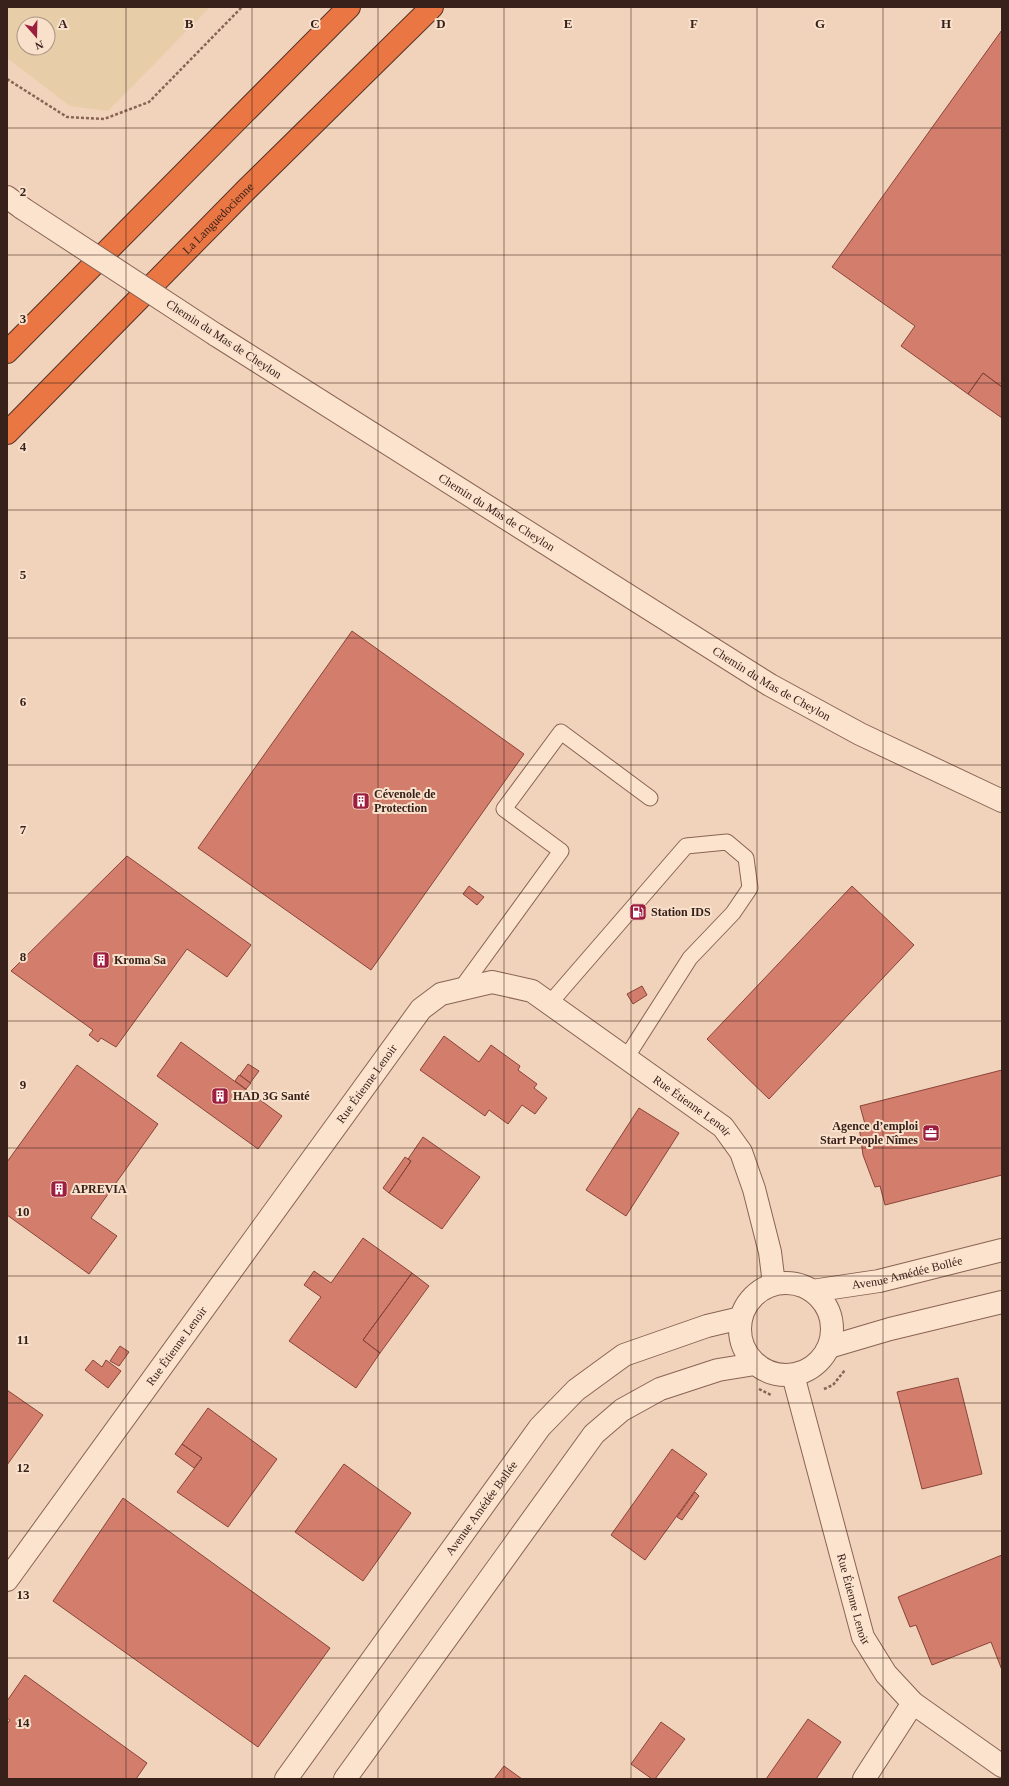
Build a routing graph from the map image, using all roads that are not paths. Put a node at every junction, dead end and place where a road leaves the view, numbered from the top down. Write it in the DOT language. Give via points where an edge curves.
graph roads {
  1 [pos="349,7"];
  2 [pos="432,7"];
  3 [pos="15,203"];
  4 [pos="7,352"];
  5 [pos="7,433"];
  6 [pos="650,798"];
  7 [pos="1002,801"];
  8 [pos="460,990"];
  9 [pos="550,1003"];
  10 [pos="626,1058"];
  11 [pos="1002,1250"];
  12 [pos="774,1284"];
  13 [pos="812,1291"];
  14 [pos="1002,1302"];
  15 [pos="741,1318"];
  16 [pos="829,1347"];
  17 [pos="755,1364"];
  18 [pos="792,1375"];
  19 [pos="7,1580"];
  20 [pos="913,1703"];
  21 [pos="1002,1766"];
  22 [pos="286,1779"];
  23 [pos="346,1779"];
  24 [pos="864,1779"];
  1 -- 4 [label="highway"];
  2 -- 5 [label="highway, La Languedocienne" via="247,189"];
  3 -- 7 [label="street, Chemin du Mas de Cheylon, bridge" via="216,335 770,685 860,734"];
  6 -- 8 [label="lane" via="561,732 504,809 561,851"];
  8 -- 9 [label="street, Rue Étienne Lenoir" via="492,982 532,991"];
  8 -- 19 [label="street, Rue Étienne Lenoir" via="441,994 421,1008"];
  9 -- 10 [label="street, Rue Étienne Lenoir"];
  9 -- 10 [label="lane" via="686,846 727,842 746,858 750,888 734,912 690,958"];
  10 -- 12 [label="street, Rue Étienne Lenoir" via="723,1127 742,1152 770,1252"];
  11 -- 13 [label="street, Avenue Amédée Bollée" via="879,1281"];
  12 -- 13 [label="street" via="794,1284"];
  12 -- 15 [label="street" via="753,1296"];
  13 -- 16 [label="street" via="823,1302 830,1316 832,1331"];
  14 -- 16 [label="street" via="890,1329"];
  15 -- 17 [label="street" via="739,1331 742,1343 747,1355"];
  15 -- 22 [label="street, Avenue Amédée Bollée" via="707,1326 624,1355 576,1390 540,1427"];
  16 -- 18 [label="street" via="820,1360 808,1370"];
  17 -- 18 [label="street" via="766,1372"];
  17 -- 23 [label="street" via="718,1370 660,1388 622,1410 594,1434"];
  18 -- 20 [label="street, Rue Étienne Lenoir" via="863,1637 886,1674"];
  20 -- 21 [label="street, Rue Étienne Lenoir"];
  20 -- 24 [label="street"];
}
